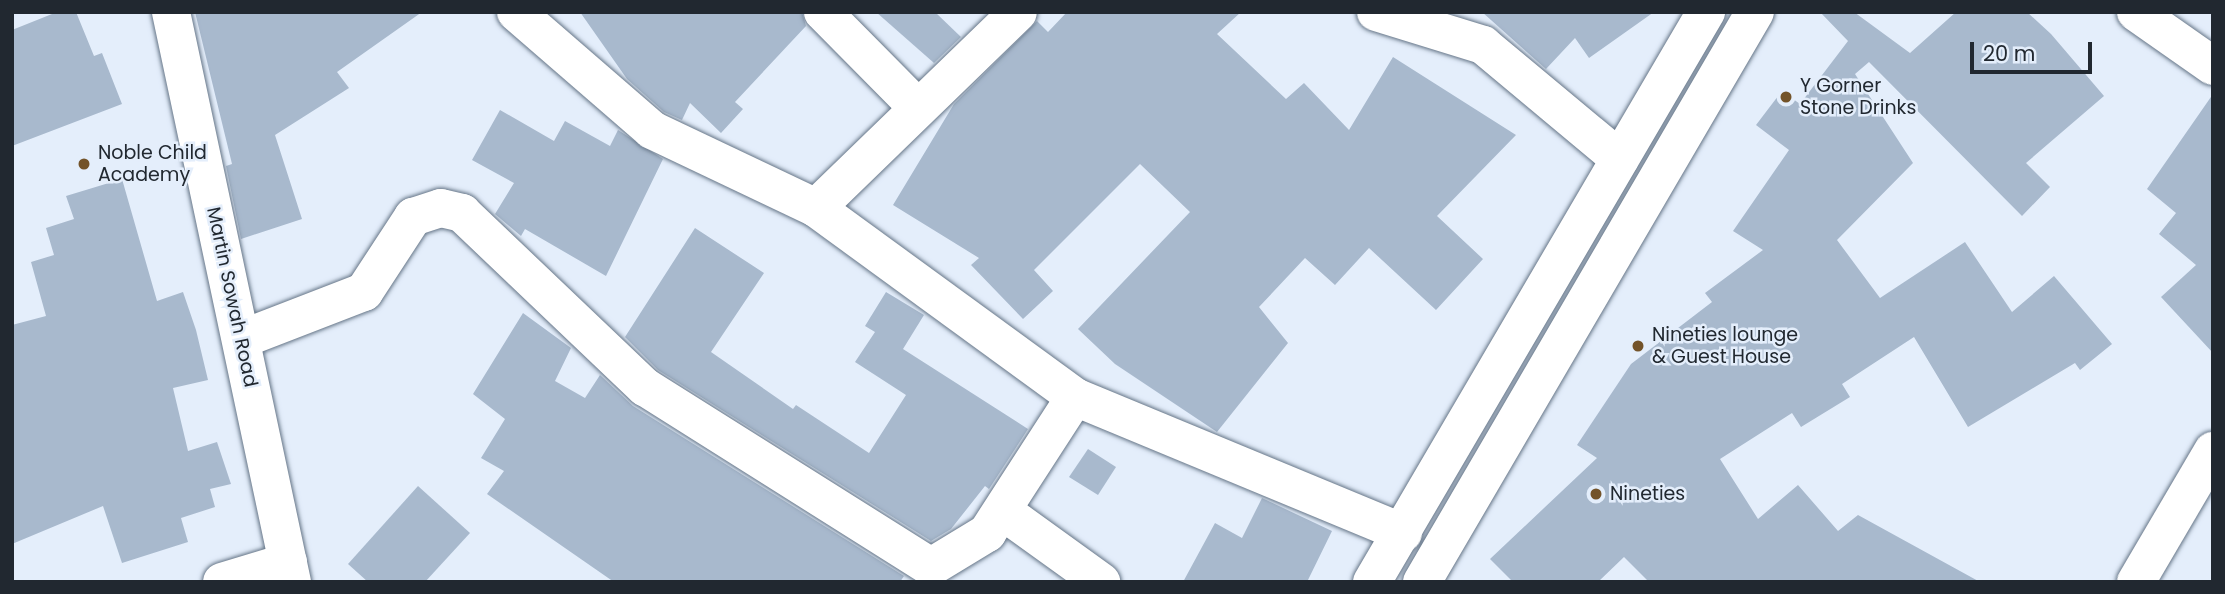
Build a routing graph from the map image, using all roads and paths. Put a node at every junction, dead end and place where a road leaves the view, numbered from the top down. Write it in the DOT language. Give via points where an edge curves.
graph roads {
  1 [pos="171,12"];
  2 [pos="516,12"];
  3 [pos="823,12"];
  4 [pos="1018,12"];
  5 [pos="1376,12"];
  6 [pos="1706,12"];
  7 [pos="1755,12"];
  8 [pos="2136,12"];
  9 [pos="2213,66"];
  10 [pos="917,107"];
  11 [pos="1620,159"];
  12 [pos="816,208"];
  13 [pos="242,339"];
  14 [pos="1075,397"];
  15 [pos="2213,451"];
  16 [pos="1004,512"];
  17 [pos="1403,533"];
  18 [pos="290,572"];
  19 [pos="2152,575"];
  20 [pos="222,582"];
  21 [pos="1101,582"];
  22 [pos="1372,582"];
  23 [pos="1422,582"];
  1 -- 13 [label="street, Martin Sowah Road"];
  2 -- 12 [label="street" via="652,130"];
  3 -- 10 [label="street"];
  4 -- 10 [label="street"];
  5 -- 11 [label="street" via="1483,45"];
  6 -- 11 [label="street"];
  7 -- 23 [label="street"];
  8 -- 9 [label="street"];
  10 -- 12 [label="street"];
  11 -- 17 [label="street"];
  12 -- 14 [label="street"];
  13 -- 16 [label="street" via="364,292 413,217 452,210 462,213 645,387 931,566 987,533"];
  13 -- 18 [label="street, Martin Sowah Road"];
  14 -- 16 [label="street"];
  14 -- 17 [label="street"];
  15 -- 19 [label="street"];
  16 -- 21 [label="street"];
  17 -- 22 [label="street"];
  18 -- 20 [label="street"];
}
